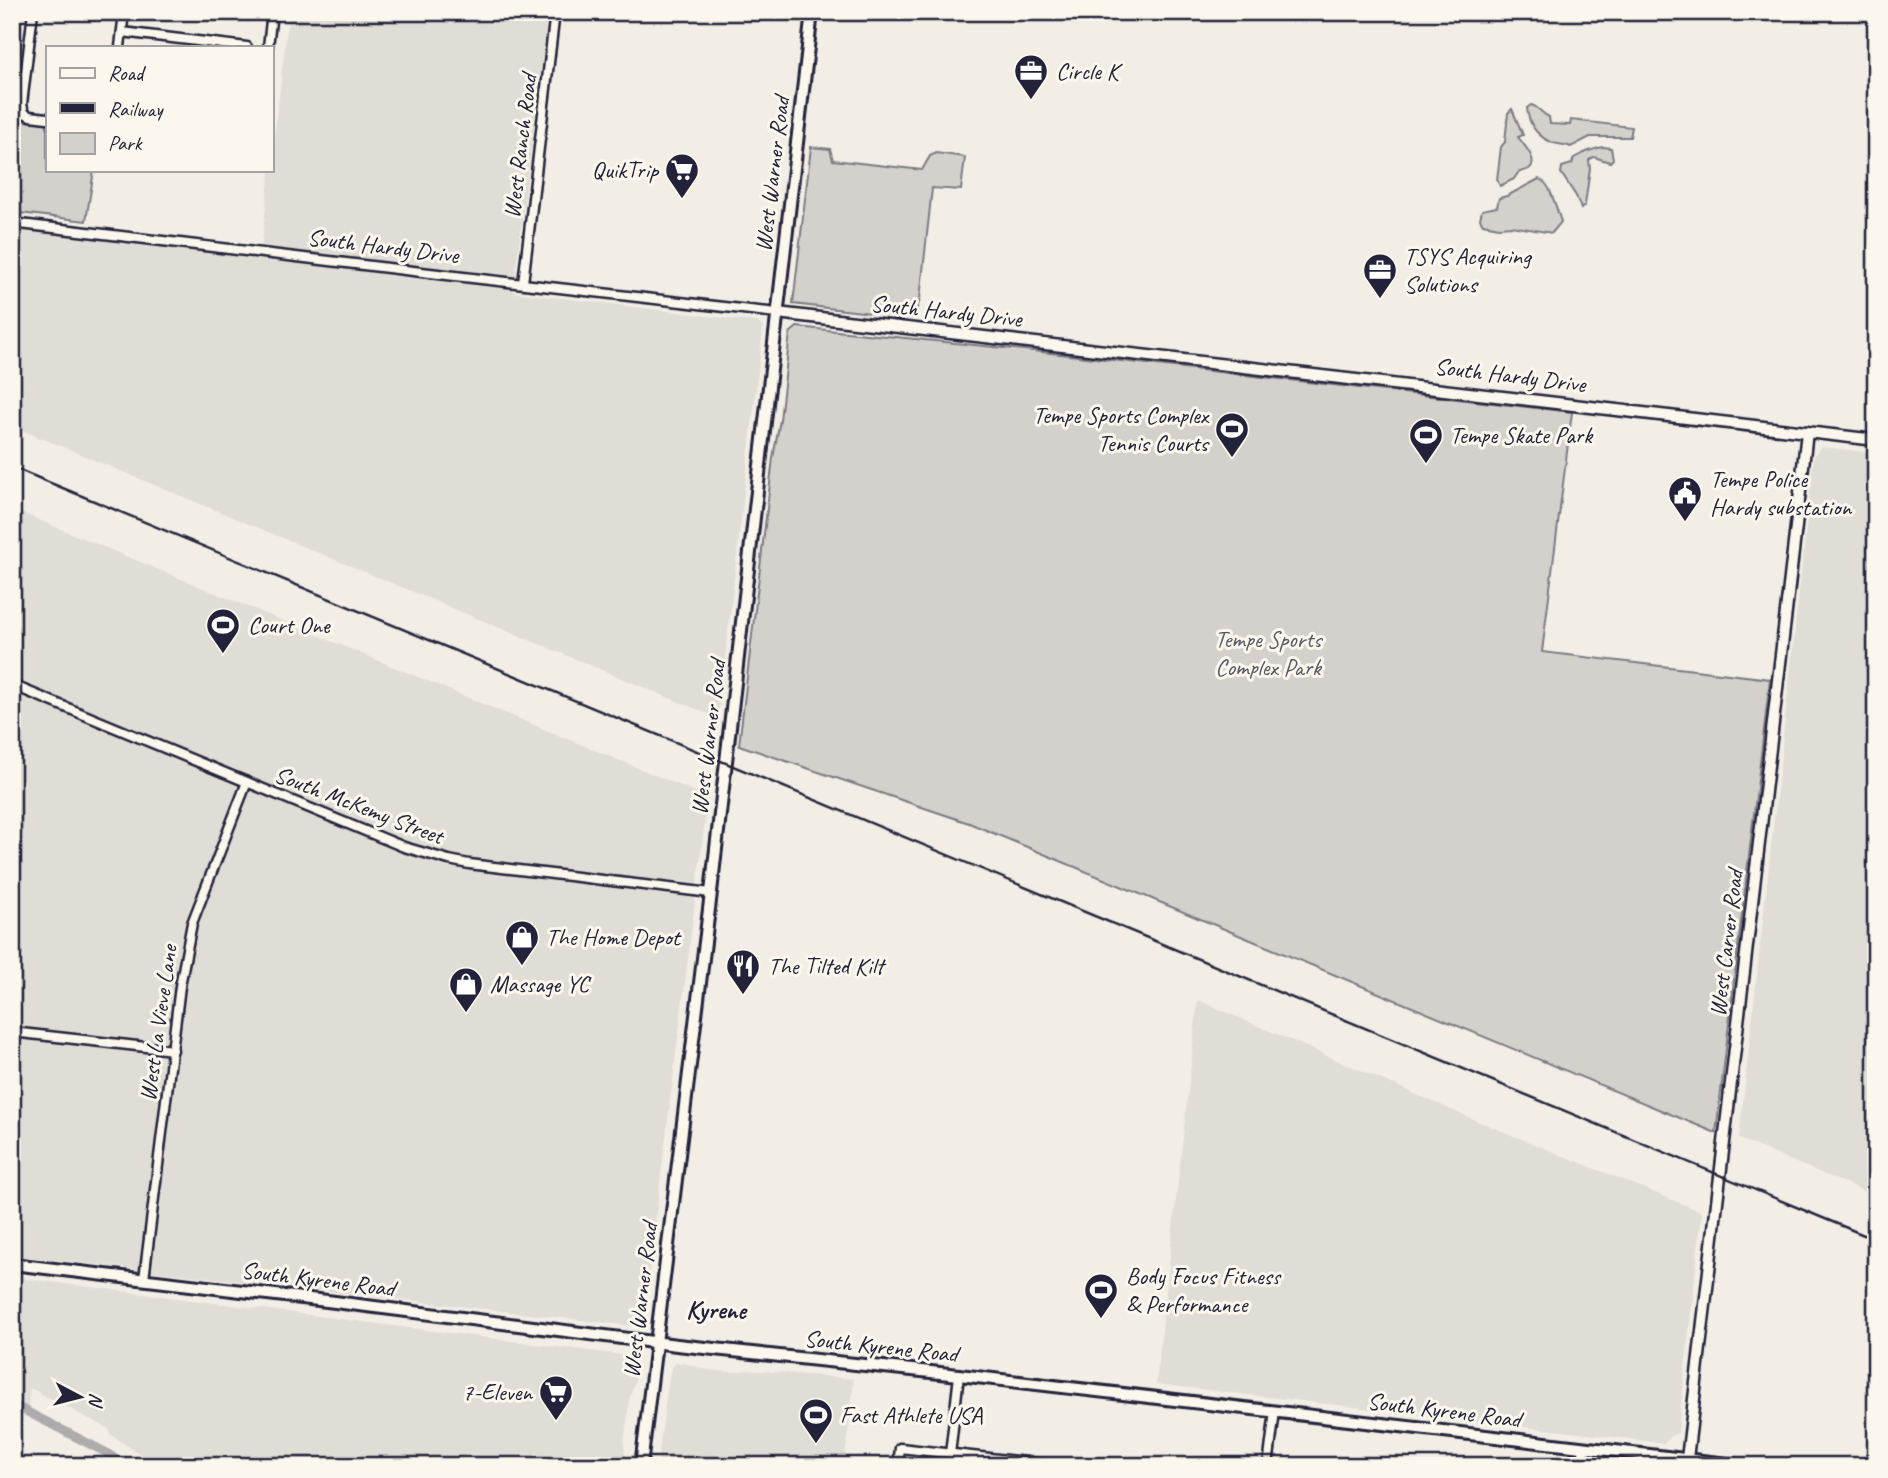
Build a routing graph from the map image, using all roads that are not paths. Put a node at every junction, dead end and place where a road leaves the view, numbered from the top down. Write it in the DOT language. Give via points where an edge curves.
graph roads {
  1 [pos="33,12"];
  2 [pos="124,12"];
  3 [pos="272,12"];
  4 [pos="555,12"];
  5 [pos="812,12"];
  6 [pos="122,32"];
  7 [pos="120,46"];
  8 [pos="239,46"];
  9 [pos="268,46"];
  10 [pos="46,118"];
  11 [pos="12,223"];
  12 [pos="523,284"];
  13 [pos="778,313"];
  14 [pos="1807,432"];
  15 [pos="1876,440"];
  16 [pos="12,685"];
  17 [pos="247,782"];
  18 [pos="711,893"];
  19 [pos="12,1032"];
  20 [pos="173,1050"];
  21 [pos="12,1264"];
  22 [pos="144,1279"];
  23 [pos="656,1343"];
  24 [pos="959,1375"];
  25 [pos="1275,1411"];
  26 [pos="1584,1447"];
  27 [pos="950,1454"];
  28 [pos="1687,1459"];
  29 [pos="1003,1463"];
  30 [pos="641,1466"];
  31 [pos="898,1466"];
  32 [pos="1062,1466"];
  33 [pos="1268,1466"];
  34 [pos="1582,1466"];
  35 [pos="1745,1466"];
  1 -- 10 [label="street" via="22,104 24,113"];
  2 -- 6 [label="street"];
  3 -- 9 [label="street"];
  4 -- 12 [label="street, West Ranch Road"];
  5 -- 13 [label="main road, West Warner Road"];
  6 -- 7 [label="street"];
  6 -- 8 [label="street"];
  11 -- 12 [label="street, South Hardy Drive"];
  12 -- 13 [label="street, South Hardy Drive"];
  13 -- 14 [label="street, South Hardy Drive"];
  13 -- 18 [label="main road, West Warner Road"];
  14 -- 15 [label="street, South Hardy Drive"];
  14 -- 28 [label="street, West Carver Road"];
  16 -- 17 [label="street, South McKemy Street"];
  17 -- 18 [label="street, South McKemy Street" via="404,847 449,860"];
  17 -- 20 [label="street, West La Vieve Lane" via="192,923"];
  18 -- 23 [label="main road, West Warner Road"];
  19 -- 20 [label="street"];
  20 -- 22 [label="street, West La Vieve Lane"];
  21 -- 22 [label="main road, South Kyrene Road"];
  22 -- 23 [label="main road, South Kyrene Road"];
  23 -- 24 [label="main road, South Kyrene Road"];
  23 -- 30 [label="main road, West Warner Road"];
  24 -- 25 [label="main road, South Kyrene Road"];
  24 -- 27 [label="street"];
  25 -- 26 [label="main road, South Kyrene Road"];
  25 -- 33 [label="street"];
  26 -- 28 [label="main road, South Kyrene Road"];
  26 -- 34 [label="street"];
  27 -- 29 [label="street"];
  27 -- 31 [label="street" via="900,1448"];
  28 -- 35 [label="main road, South Kyrene Road"];
  29 -- 32 [label="street"];
}
